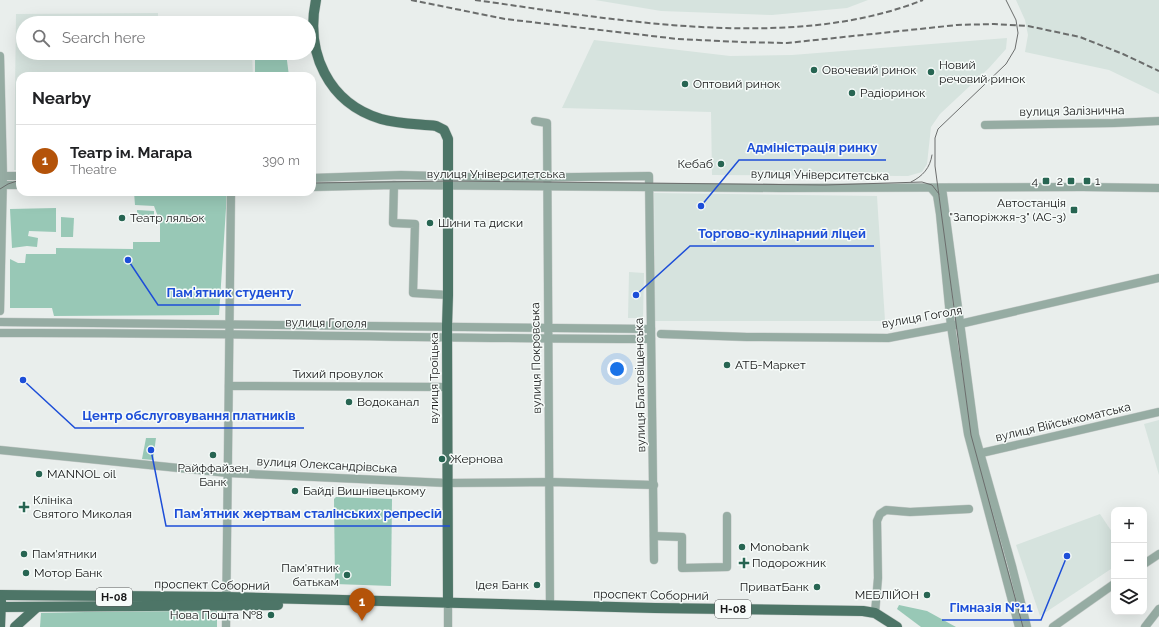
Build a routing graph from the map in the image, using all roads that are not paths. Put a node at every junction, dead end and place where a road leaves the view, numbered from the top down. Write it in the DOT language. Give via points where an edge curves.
graph roads {
  1 [pos="315,2"];
  2 [pos="314,16"];
  3 [pos="316,50"];
  4 [pos="0,56"];
  5 [pos="535,121"];
  6 [pos="1159,121"];
  7 [pos="985,125"];
  8 [pos="2,176"];
  9 [pos="16,176"];
  10 [pos="649,176"];
  11 [pos="547,177"];
  12 [pos="316,178"];
  13 [pos="449,182"];
  14 [pos="2,185"];
  15 [pos="16,185"];
  16 [pos="394,185"];
  17 [pos="547,186"];
  18 [pos="649,186"];
  19 [pos="316,187"];
  20 [pos="931,188"];
  21 [pos="942,188"];
  22 [pos="1159,188"];
  23 [pos="231,196"];
  24 [pos="1159,278"];
  25 [pos="448,295"];
  26 [pos="0,311"];
  27 [pos="0,322"];
  28 [pos="230,324"];
  29 [pos="960,324"];
  30 [pos="447,326"];
  31 [pos="951,326"];
  32 [pos="547,327"];
  33 [pos="651,328"];
  34 [pos="0,333"];
  35 [pos="229,334"];
  36 [pos="660,334"];
  37 [pos="447,337"];
  38 [pos="547,339"];
  39 [pos="651,339"];
  40 [pos="229,386"];
  41 [pos="447,387"];
  42 [pos="1159,412"];
  43 [pos="0,450"];
  44 [pos="976,454"];
  45 [pos="228,473"];
  46 [pos="551,482"];
  47 [pos="447,483"];
  48 [pos="654,485"];
  49 [pos="969,509"];
  50 [pos="727,516"];
  51 [pos="654,536"];
  52 [pos="1159,554"];
  53 [pos="654,560"];
  54 [pos="1147,562"];
  55 [pos="1111,586"];
  56 [pos="0,594"];
  57 [pos="226,601"];
  58 [pos="448,603"];
  59 [pos="550,606"];
  60 [pos="1,607"];
  61 [pos="36,608"];
  62 [pos="1159,609"];
  63 [pos="875,613"];
  64 [pos="0,627"];
  65 [pos="15,627"];
  66 [pos="226,627"];
  67 [pos="448,627"];
  68 [pos="897,627"];
  69 [pos="1019,627"];
  70 [pos="1027,627"];
  71 [pos="1053,627"];
  72 [pos="1145,627"];
  1 -- 2 [label="main road, вулиця Троїцька"];
  3 -- 13 [label="main road, вулиця Троїцька" via="330,84 345,100 382,119 436,126 444,130 448,139"];
  4 -- 8 [label="street"];
  5 -- 11 [label="street, вулиця Покровська" via="547,123"];
  6 -- 7 [label="street, вулиця Залізнична"];
  8 -- 9 [label="street"];
  8 -- 14 [label="street"];
  10 -- 11 [label="street, вулиця Університетська"];
  10 -- 18 [label="street, вулиця Благовіщенська"];
  11 -- 13 [label="street, вулиця Університетська"];
  11 -- 17 [label="street, вулиця Покровська"];
  12 -- 13 [label="street, вулиця Університетська" via="401,175"];
  13 -- 16 [label="street, вулиця Університетська"];
  13 -- 17 [label="street, вулиця Університетська"];
  13 -- 25 [label="main road, вулиця Троїцька"];
  14 -- 15 [label="street"];
  14 -- 26 [label="street"];
  16 -- 19 [label="street, вулиця Університетська"];
  16 -- 25 [label="street" via="394,223 415,224 413,293"];
  17 -- 18 [label="street, вулиця Університетська"];
  17 -- 32 [label="street, вулиця Покровська"];
  18 -- 20 [label="street, вулиця Університетська"];
  18 -- 33 [label="street, вулиця Благовіщенська"];
  20 -- 21 [label="street, вулиця Університетська"];
  20 -- 31 [label="street" via="937,195 940,214"];
  21 -- 22 [label="street, вулиця Університетська"];
  21 -- 29 [label="street"];
  23 -- 28 [label="street"];
  24 -- 29 [label="street, вулиця Гоголя"];
  25 -- 30 [label="main road, вулиця Троїцька"];
  27 -- 28 [label="street, вулиця Гоголя"];
  28 -- 30 [label="street, вулиця Гоголя"];
  28 -- 35 [label="street"];
  29 -- 31 [label="street, вулиця Гоголя"];
  29 -- 44 [label="street"];
  30 -- 32 [label="street, вулиця Гоголя"];
  30 -- 37 [label="main road, вулиця Троїцька"];
  31 -- 36 [label="street, вулиця Гоголя" via="888,338 748,338"];
  31 -- 44 [label="street"];
  32 -- 33 [label="street, вулиця Гоголя"];
  32 -- 38 [label="street, вулиця Покровська"];
  33 -- 39 [label="street, вулиця Благовіщенська"];
  34 -- 35 [label="street, вулиця Гоголя"];
  35 -- 37 [label="street, вулиця Гоголя"];
  35 -- 40 [label="street"];
  37 -- 38 [label="street, вулиця Гоголя"];
  37 -- 41 [label="main road, вулиця Троїцька"];
  38 -- 39 [label="street, вулиця Гоголя"];
  38 -- 46 [label="street, вулиця Покровська"];
  39 -- 48 [label="street, вулиця Благовіщенська"];
  40 -- 41 [label="street, Тихий провулок"];
  40 -- 45 [label="street"];
  41 -- 47 [label="main road, вулиця Троїцька"];
  42 -- 44 [label="street, вулиця Військкоматська"];
  43 -- 45 [label="street, вулиця Олександрівська"];
  44 -- 69 [label="street"];
  44 -- 70 [label="street" via="1012,566"];
  45 -- 47 [label="street, вулиця Олександрівська"];
  45 -- 57 [label="street"];
  46 -- 47 [label="street, вулиця Олександрівська"];
  46 -- 48 [label="street, вулиця Олександрівська"];
  46 -- 59 [label="street, вулиця Покровська"];
  47 -- 58 [label="main road, вулиця Троїцька"];
  48 -- 51 [label="street, вулиця Благовіщенська"];
  49 -- 63 [label="street" via="910,512 886,510 880,514 877,521 878,578"];
  50 -- 51 [label="street" via="727,567 682,568 682,537"];
  51 -- 53 [label="street, вулиця Благовіщенська"];
  52 -- 54 [label="street"];
  55 -- 71 [label="street"];
  56 -- 57 [label="main road, проспект Соборний / Н-08"];
  56 -- 60 [label="main road"];
  57 -- 58 [label="main road, проспект Соборний / Н-08"];
  57 -- 61 [label="main road, проспект Соборний / Н-08"];
  57 -- 66 [label="street"];
  58 -- 59 [label="main road, проспект Соборний / Н-08"];
  58 -- 67 [label="street, вулиця Троїцька"];
  59 -- 63 [label="main road, проспект Соборний / Н-08"];
  60 -- 61 [label="main road, проспект Соборний / Н-08"];
  60 -- 64 [label="main road"];
  61 -- 65 [label="main road"];
  62 -- 72 [label="street"];
  63 -- 68 [label="main road, проспект Соборний / Н-08"];
}
